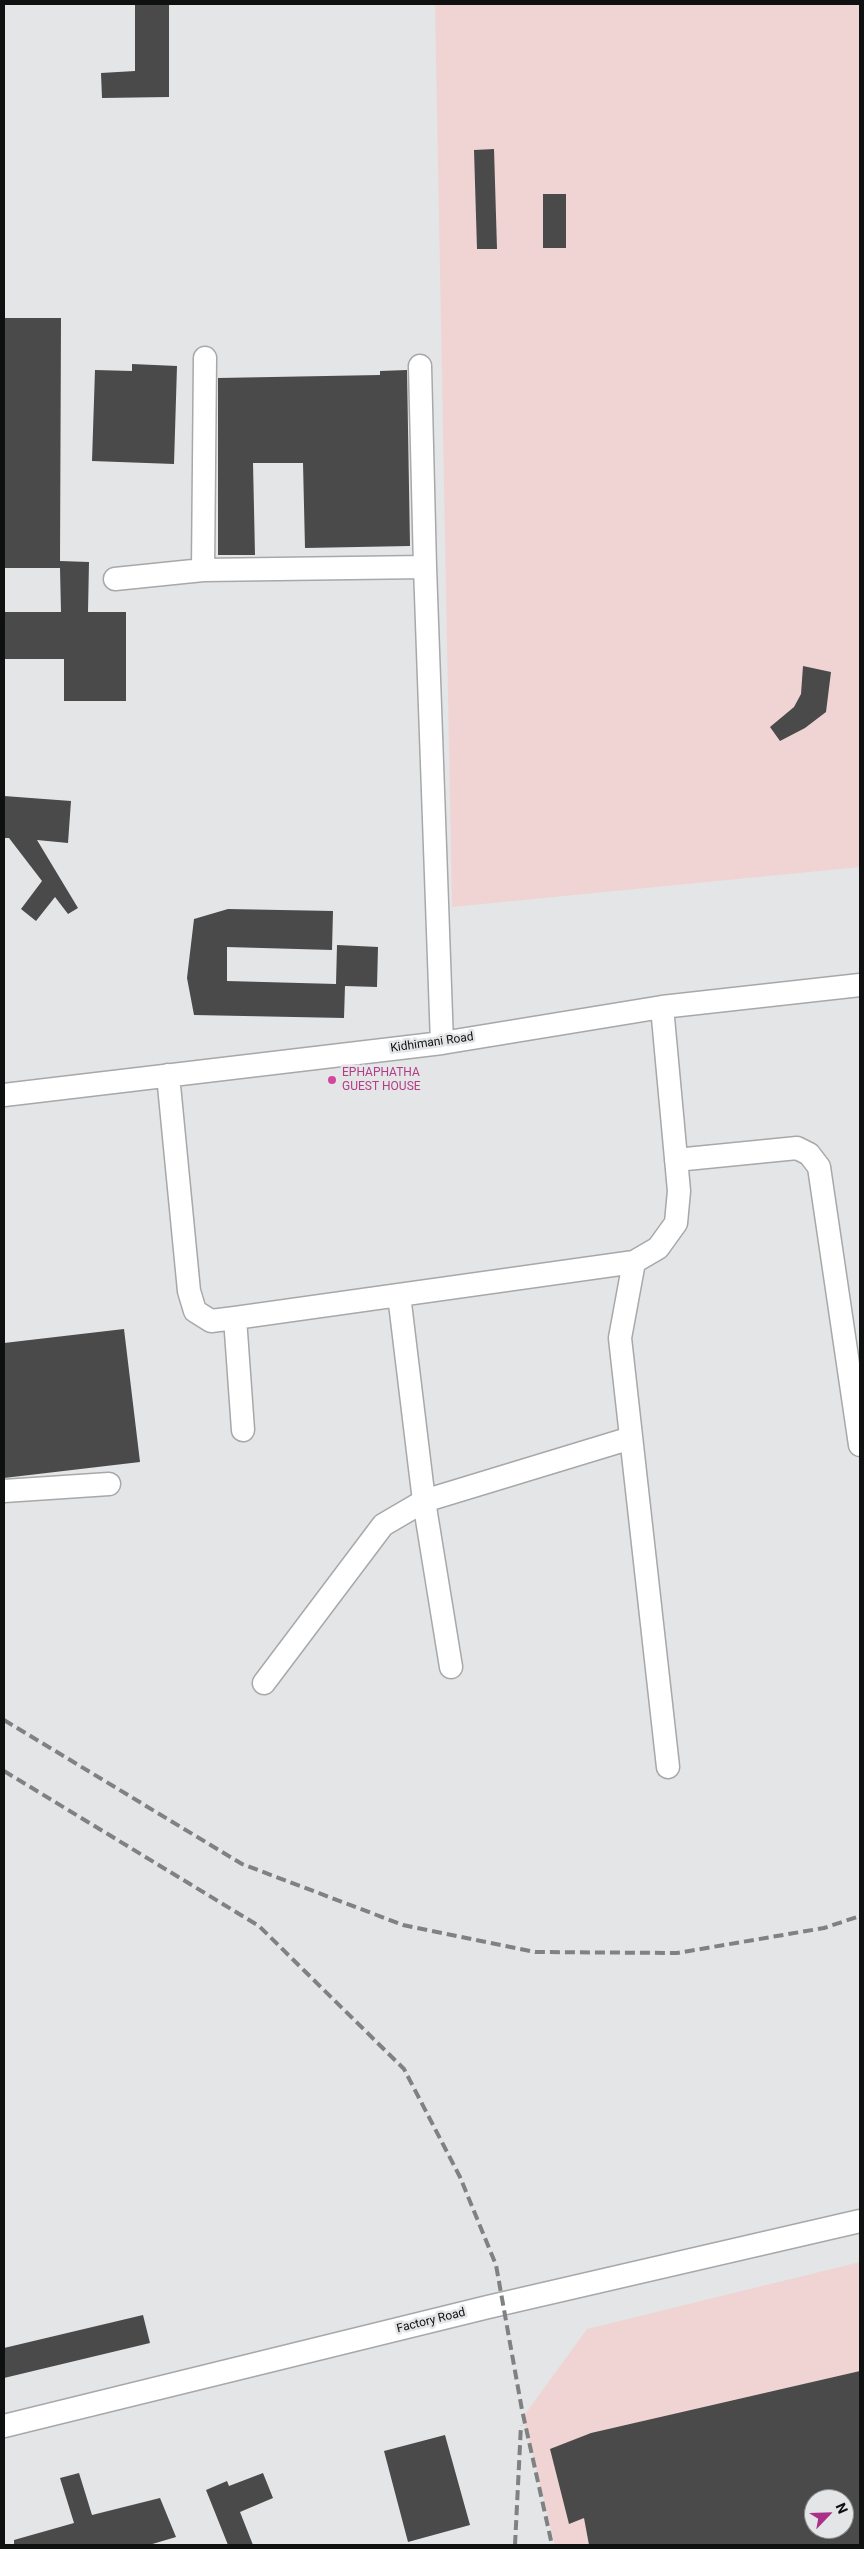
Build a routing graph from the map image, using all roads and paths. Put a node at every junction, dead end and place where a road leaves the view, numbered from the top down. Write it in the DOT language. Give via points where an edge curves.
graph roads {
  1 [pos="204,358"];
  2 [pos="420,366"];
  3 [pos="424,567"];
  4 [pos="203,570"];
  5 [pos="115,579"];
  6 [pos="860,985"];
  7 [pos="662,1007"];
  8 [pos="442,1043"];
  9 [pos="168,1075"];
  10 [pos="4,1095"];
  11 [pos="676,1160"];
  12 [pos="634,1262"];
  13 [pos="399,1296"];
  14 [pos="235,1318"];
  15 [pos="243,1430"];
  16 [pos="631,1438"];
  17 [pos="860,1445"];
  18 [pos="109,1484"];
  19 [pos="4,1491"];
  20 [pos="424,1501"];
  21 [pos="451,1667"];
  22 [pos="264,1683"];
  23 [pos="668,1767"];
  24 [pos="860,2221"];
  25 [pos="4,2426"];
  1 -- 4 [label="street"];
  2 -- 3 [label="street"];
  3 -- 4 [label="street"];
  3 -- 8 [label="street"];
  4 -- 5 [label="street"];
  6 -- 7 [label="street, Kidhimani Road"];
  7 -- 8 [label="street, Kidhimani Road"];
  7 -- 11 [label="street"];
  8 -- 9 [label="street, Kidhimani Road"];
  9 -- 10 [label="street, Kidhimani Road"];
  9 -- 14 [label="street" via="189,1291 195,1311 211,1321"];
  11 -- 12 [label="street" via="679,1191 676,1224 658,1248"];
  11 -- 17 [label="street" via="798,1148 809,1154 819,1167"];
  12 -- 13 [label="street"];
  12 -- 16 [label="street" via="620,1338"];
  13 -- 14 [label="street"];
  13 -- 20 [label="street"];
  14 -- 15 [label="street"];
  16 -- 20 [label="street"];
  16 -- 23 [label="street"];
  18 -- 19 [label="street"];
  20 -- 21 [label="street"];
  20 -- 22 [label="street" via="383,1525"];
  24 -- 25 [label="street, Factory Road" via="488,2307"];
}
